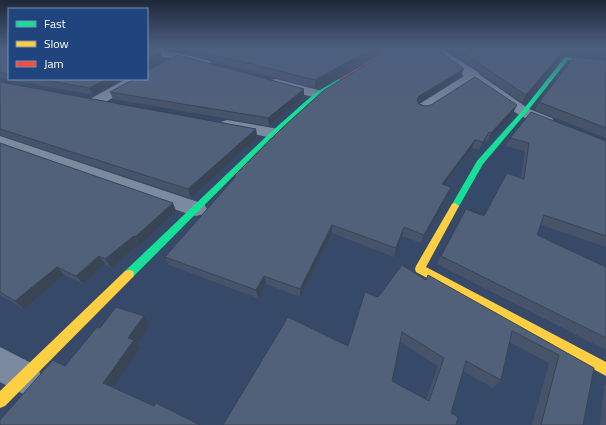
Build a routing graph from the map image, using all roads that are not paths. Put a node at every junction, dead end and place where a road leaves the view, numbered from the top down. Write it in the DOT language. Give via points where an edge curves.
graph roads {
  1 [pos="359,69"];
  2 [pos="465,69"];
  3 [pos="558,69"];
  4 [pos="474,75"];
  5 [pos="134,80"];
  6 [pos="264,80"];
  7 [pos="317,94"];
  8 [pos="119,106"];
  9 [pos="424,108"];
  10 [pos="524,112"];
  11 [pos="212,122"];
  12 [pos="558,126"];
  13 [pos="274,133"];
  14 [pos="0,141"];
  15 [pos="196,209"];
  16 [pos="606,369"];
  17 [pos="12,371"];
  18 [pos="0,401"];
  1 -- 7 [label="street"];
  2 -- 4 [label="street"];
  3 -- 10 [label="street"];
  4 -- 9 [label="street"];
  4 -- 10 [label="street"];
  5 -- 8 [label="street" via="88,100"];
  6 -- 7 [label="street"];
  7 -- 13 [label="street"];
  10 -- 12 [label="street"];
  10 -- 16 [label="street" via="480,163 420,269"];
  11 -- 13 [label="street"];
  13 -- 15 [label="street"];
  14 -- 15 [label="street"];
  15 -- 17 [label="street"];
  17 -- 18 [label="street"];
}
